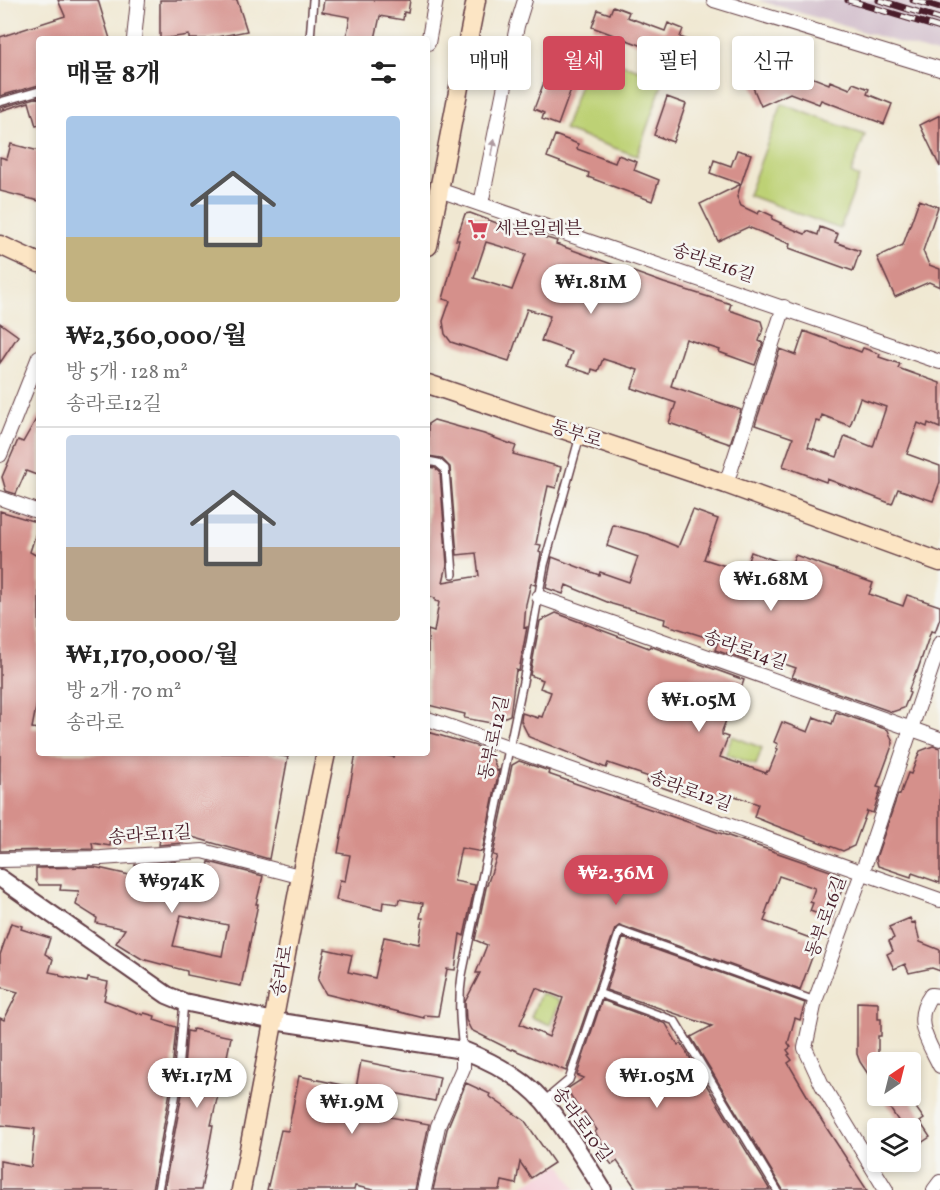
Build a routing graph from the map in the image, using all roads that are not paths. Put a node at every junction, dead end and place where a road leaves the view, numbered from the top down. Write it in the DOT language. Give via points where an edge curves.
graph roads {
  1 [pos="138,0"];
  2 [pos="313,0"];
  3 [pos="436,0"];
  4 [pos="476,0"];
  5 [pos="525,0"];
  6 [pos="714,0"];
  7 [pos="134,36"];
  8 [pos="310,36"];
  9 [pos="429,36"];
  10 [pos="940,69"];
  11 [pos="36,92"];
  12 [pos="0,102"];
  13 [pos="439,190"];
  14 [pos="481,204"];
  15 [pos="430,220"];
  16 [pos="0,245"];
  17 [pos="36,262"];
  18 [pos="784,307"];
  19 [pos="940,362"];
  20 [pos="36,365"];
  21 [pos="430,385"];
  22 [pos="580,436"];
  23 [pos="0,455"];
  24 [pos="430,461"];
  25 [pos="726,484"];
  26 [pos="0,498"];
  27 [pos="36,511"];
  28 [pos="940,562"];
  29 [pos="453,574"];
  30 [pos="539,597"];
  31 [pos="940,644"];
  32 [pos="430,720"];
  33 [pos="911,729"];
  34 [pos="940,739"];
  35 [pos="508,747"];
  36 [pos="325,756"];
  37 [pos="0,860"];
  38 [pos="862,873"];
  39 [pos="299,876"];
  40 [pos="0,878"];
  41 [pos="940,900"];
  42 [pos="598,993"];
  43 [pos="940,996"];
  44 [pos="815,1001"];
  45 [pos="184,1002"];
  46 [pos="274,1021"];
  47 [pos="463,1050"];
  48 [pos="940,1066"];
  49 [pos="543,1102"];
  50 [pos="940,1182"];
  51 [pos="158,1190"];
  52 [pos="240,1190"];
  53 [pos="424,1190"];
  54 [pos="603,1190"];
  55 [pos="777,1190"];
  56 [pos="886,1190"];
  57 [pos="934,1190"];
  1 -- 7 [label="street"];
  2 -- 8 [label="lane"];
  3 -- 9 [label="street"];
  4 -- 13 [label="main road"];
  14 -- 5 [label="street, one-way"];
  6 -- 10 [label="street"];
  11 -- 12 [label="lane"];
  13 -- 14 [label="street, 송라로16길"];
  13 -- 15 [label="main road"];
  14 -- 18 [label="street, 송라로16길"];
  16 -- 17 [label="main road"];
  18 -- 19 [label="street, 송라로16길"];
  18 -- 25 [label="street"];
  20 -- 23 [label="street"];
  21 -- 22 [label="main road, 동부로"];
  22 -- 25 [label="main road, 동부로"];
  22 -- 30 [label="lane, 동부로12길" via="544,565"];
  24 -- 29 [label="lane" via="445,469"];
  25 -- 28 [label="main road, 동부로"];
  26 -- 27 [label="street"];
  30 -- 33 [label="street, 송라로14길"];
  30 -- 35 [label="lane, 동부로12길"];
  31 -- 33 [label="street, 동부로16길"];
  32 -- 35 [label="street, 송라로12길"];
  33 -- 34 [label="street, 송라로14길"];
  33 -- 38 [label="street, 동부로16길"];
  35 -- 38 [label="street, 송라로12길"];
  35 -- 47 [label="lane, 동부로12길" via="459,995"];
  36 -- 39 [label="main road, 송라로"];
  37 -- 39 [label="street, 송라로11길" via="203,851"];
  38 -- 41 [label="street, 송라로12길"];
  38 -- 44 [label="street, 동부로16길"];
  39 -- 46 [label="main road, 송라로"];
  40 -- 45 [label="street, 송라로10길" via="167,995"];
  42 -- 44 [label="lane" via="620,931"];
  42 -- 49 [label="lane" via="569,1080"];
  42 -- 55 [label="lane" via="675,1021"];
  43 -- 48 [label="street" via="931,995 924,1005 921,1027"];
  44 -- 56 [label="street, 동부로16길" via="805,1048 822,1085"];
  45 -- 46 [label="street, 송라로10길"];
  45 -- 51 [label="lane" via="176,1093"];
  46 -- 47 [label="street, 송라로10길"];
  46 -- 52 [label="main road, 송라로"];
  47 -- 49 [label="street, 송라로10길" via="488,1060"];
  47 -- 53 [label="street" via="463,1068 438,1126"];
  49 -- 54 [label="street, 송라로10길"];
  50 -- 57 [label="street"];
}
